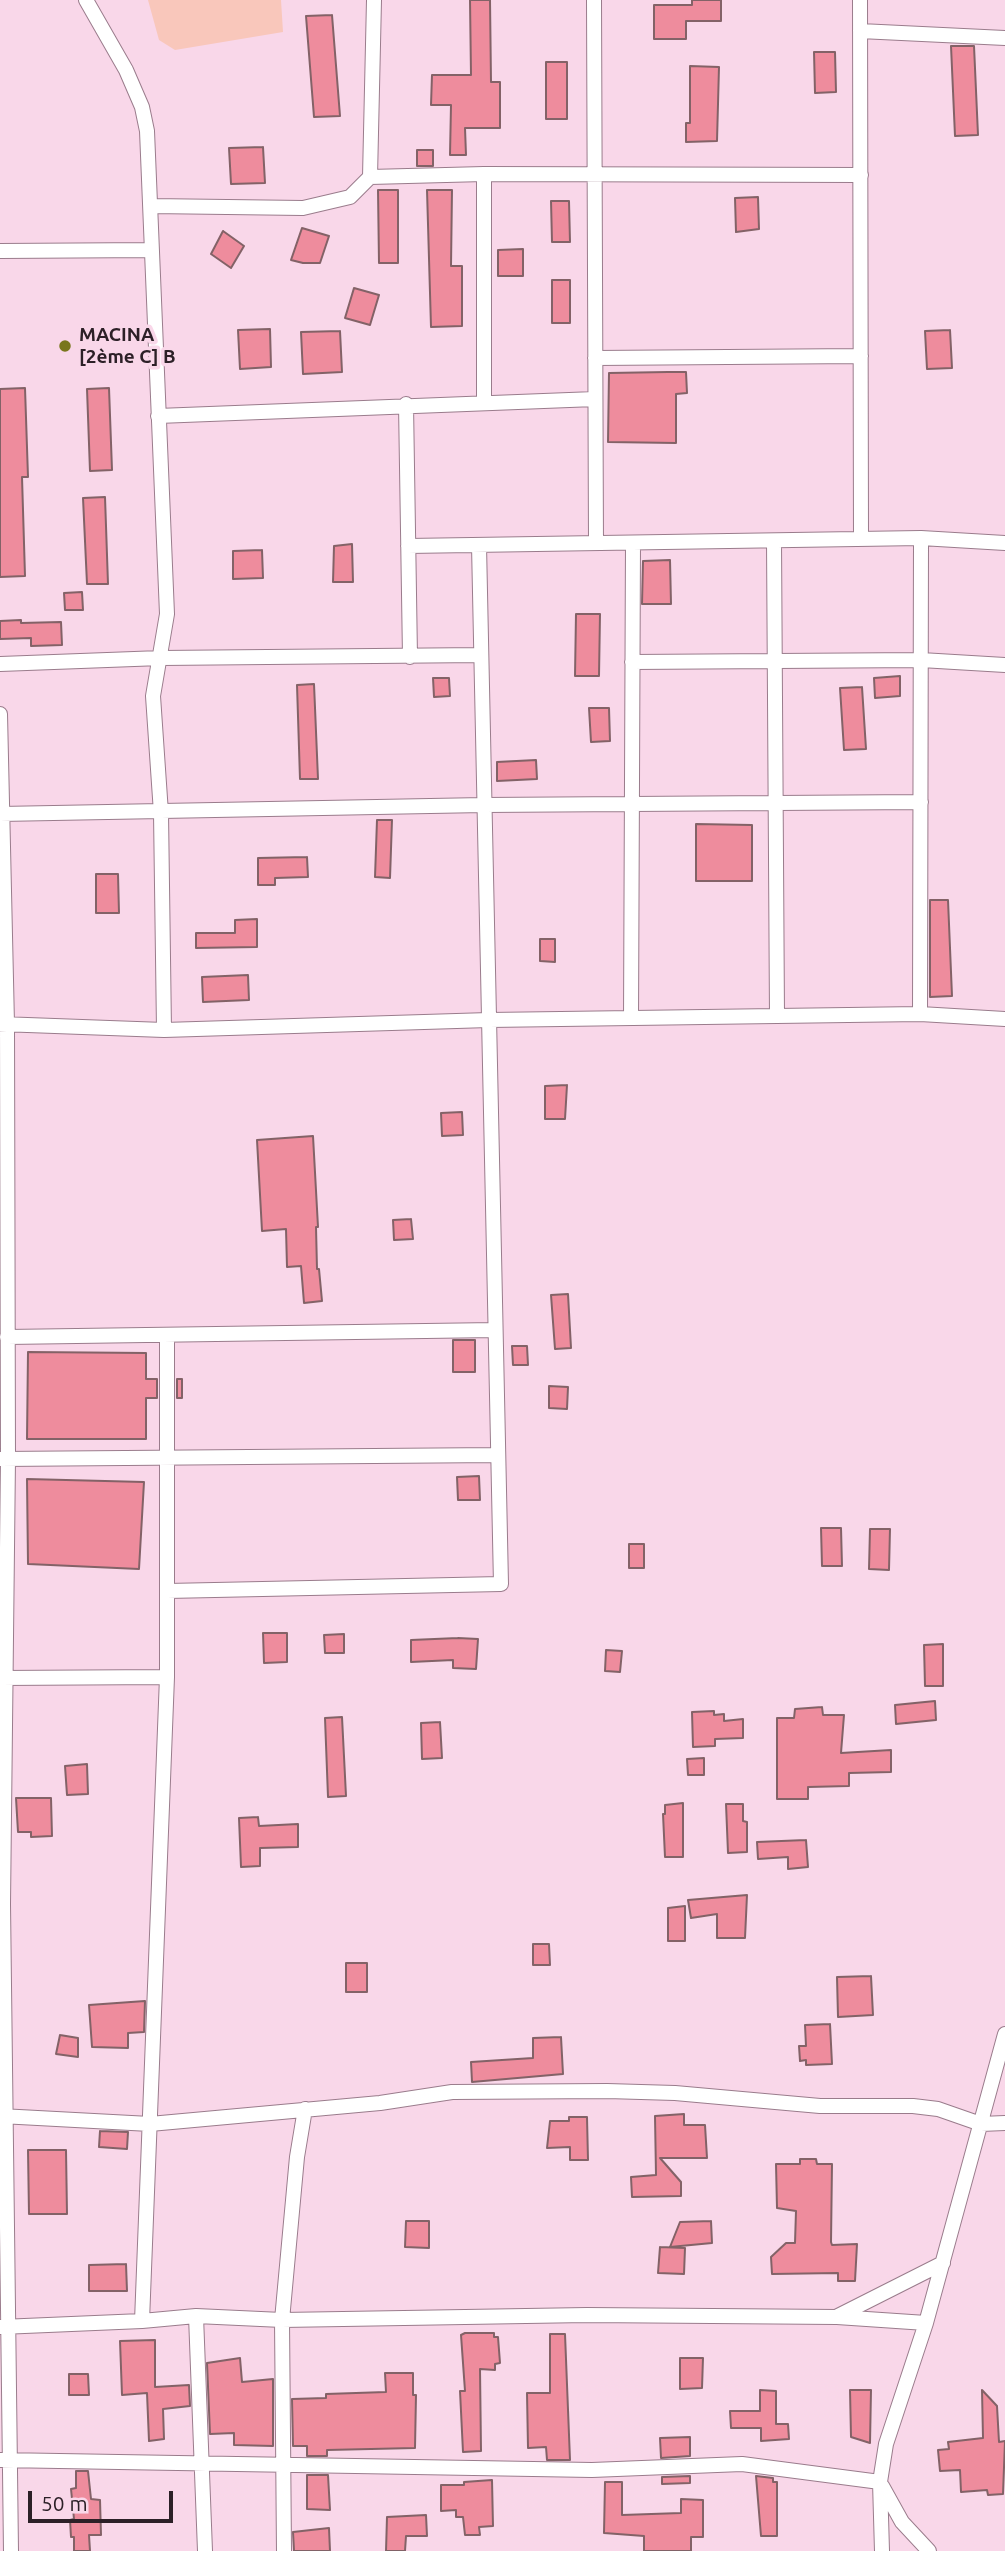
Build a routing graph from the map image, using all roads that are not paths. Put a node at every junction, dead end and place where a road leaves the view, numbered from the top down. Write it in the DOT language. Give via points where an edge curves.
graph roads {
  1 [pos="86,0"];
  2 [pos="374,0"];
  3 [pos="594,0"];
  4 [pos="860,0"];
  5 [pos="860,31"];
  6 [pos="1005,38"];
  7 [pos="484,174"];
  8 [pos="594,174"];
  9 [pos="861,175"];
  10 [pos="370,177"];
  11 [pos="151,206"];
  12 [pos="152,250"];
  13 [pos="0,251"];
  14 [pos="861,356"];
  15 [pos="595,358"];
  16 [pos="595,399"];
  17 [pos="484,402"];
  18 [pos="406,404"];
  19 [pos="158,416"];
  20 [pos="921,538"];
  21 [pos="861,540"];
  22 [pos="774,541"];
  23 [pos="596,543"];
  24 [pos="633,543"];
  25 [pos="1005,543"];
  26 [pos="479,545"];
  27 [pos="408,547"];
  28 [pos="481,655"];
  29 [pos="410,657"];
  30 [pos="161,659"];
  31 [pos="921,660"];
  32 [pos="775,661"];
  33 [pos="632,662"];
  34 [pos="0,664"];
  35 [pos="1005,665"];
  36 [pos="0,715"];
  37 [pos="921,802"];
  38 [pos="775,803"];
  39 [pos="632,804"];
  40 [pos="484,805"];
  41 [pos="160,813"];
  42 [pos="1,814"];
  43 [pos="920,1014"];
  44 [pos="777,1016"];
  45 [pos="631,1018"];
  46 [pos="1005,1019"];
  47 [pos="489,1020"];
  48 [pos="4,1024"];
  49 [pos="164,1030"];
  50 [pos="495,1330"];
  51 [pos="167,1335"];
  52 [pos="7,1337"];
  53 [pos="498,1455"];
  54 [pos="167,1458"];
  55 [pos="4,1459"];
  56 [pos="167,1591"];
  57 [pos="3,1677"];
  58 [pos="167,1677"];
  59 [pos="1,1904"];
  60 [pos="1005,2034"];
  61 [pos="304,2109"];
  62 [pos="3,2116"];
  63 [pos="1005,2123"];
  64 [pos="150,2124"];
  65 [pos="981,2124"];
  66 [pos="943,2263"];
  67 [pos="196,2316"];
  68 [pos="837,2317"];
  69 [pos="282,2320"];
  70 [pos="142,2321"];
  71 [pos="926,2323"];
  72 [pos="4,2327"];
  73 [pos="4,2460"];
  74 [pos="203,2463"];
  75 [pos="282,2463"];
  76 [pos="880,2482"];
  77 [pos="11,2551"];
  78 [pos="205,2551"];
  79 [pos="284,2551"];
  80 [pos="882,2551"];
  81 [pos="929,2551"];
  1 -- 11 [label="street" via="142,107"];
  2 -- 10 [label="street"];
  3 -- 8 [label="street"];
  4 -- 5 [label="street"];
  5 -- 6 [label="street"];
  5 -- 9 [label="street"];
  7 -- 8 [label="street"];
  7 -- 10 [label="street"];
  7 -- 17 [label="street"];
  8 -- 9 [label="street"];
  8 -- 15 [label="street"];
  9 -- 14 [label="street"];
  10 -- 11 [label="street" via="350,197 303,208"];
  11 -- 12 [label="street"];
  12 -- 13 [label="street"];
  12 -- 19 [label="street"];
  14 -- 15 [label="street"];
  14 -- 21 [label="street"];
  15 -- 16 [label="street"];
  16 -- 17 [label="street"];
  16 -- 23 [label="street"];
  17 -- 18 [label="street"];
  18 -- 19 [label="street"];
  18 -- 27 [label="street"];
  19 -- 30 [label="street" via="167,614"];
  20 -- 21 [label="street"];
  20 -- 25 [label="street"];
  20 -- 31 [label="street"];
  21 -- 22 [label="street"];
  22 -- 24 [label="street"];
  22 -- 32 [label="street"];
  23 -- 24 [label="street"];
  23 -- 26 [label="street"];
  24 -- 33 [label="street"];
  26 -- 27 [label="street"];
  26 -- 28 [label="street"];
  27 -- 29 [label="street"];
  28 -- 29 [label="street"];
  28 -- 40 [label="street"];
  29 -- 30 [label="street"];
  30 -- 34 [label="street"];
  30 -- 41 [label="street" via="153,696"];
  31 -- 32 [label="street"];
  31 -- 35 [label="street"];
  31 -- 37 [label="street"];
  32 -- 33 [label="street"];
  32 -- 38 [label="street"];
  33 -- 39 [label="street"];
  36 -- 42 [label="street"];
  37 -- 38 [label="street"];
  37 -- 43 [label="street"];
  38 -- 39 [label="street"];
  38 -- 44 [label="street"];
  39 -- 40 [label="street"];
  39 -- 45 [label="street"];
  40 -- 41 [label="street"];
  40 -- 47 [label="street"];
  41 -- 42 [label="street"];
  41 -- 49 [label="street"];
  42 -- 48 [label="street"];
  43 -- 44 [label="street"];
  43 -- 46 [label="street"];
  44 -- 45 [label="street"];
  45 -- 47 [label="street"];
  47 -- 49 [label="street"];
  47 -- 50 [label="street"];
  48 -- 49 [label="street"];
  48 -- 52 [label="street"];
  50 -- 51 [label="street"];
  50 -- 53 [label="street"];
  51 -- 52 [label="street"];
  51 -- 54 [label="street"];
  52 -- 55 [label="street"];
  53 -- 54 [label="street"];
  53 -- 56 [label="street" via="501,1584"];
  54 -- 55 [label="street"];
  54 -- 56 [label="street"];
  55 -- 57 [label="street"];
  56 -- 58 [label="street"];
  57 -- 58 [label="street"];
  57 -- 59 [label="street"];
  58 -- 64 [label="street"];
  59 -- 62 [label="street"];
  60 -- 65 [label="street"];
  61 -- 64 [label="street"];
  61 -- 65 [label="street" via="452,2092 648,2092 820,2106 913,2106"];
  61 -- 69 [label="street"];
  62 -- 64 [label="street"];
  62 -- 72 [label="street"];
  63 -- 65 [label="street"];
  64 -- 70 [label="street"];
  65 -- 66 [label="street"];
  66 -- 68 [label="street"];
  66 -- 71 [label="street"];
  67 -- 69 [label="street"];
  67 -- 70 [label="street"];
  67 -- 74 [label="street"];
  68 -- 69 [label="street"];
  68 -- 71 [label="street"];
  69 -- 75 [label="street"];
  70 -- 72 [label="street"];
  71 -- 76 [label="street" via="886,2444"];
  72 -- 73 [label="street"];
  73 -- 74 [label="street"];
  73 -- 77 [label="street"];
  74 -- 75 [label="street"];
  74 -- 78 [label="street"];
  75 -- 76 [label="street" via="592,2470 742,2464"];
  75 -- 79 [label="street"];
  76 -- 80 [label="street"];
  76 -- 81 [label="street" via="902,2522"];
}
